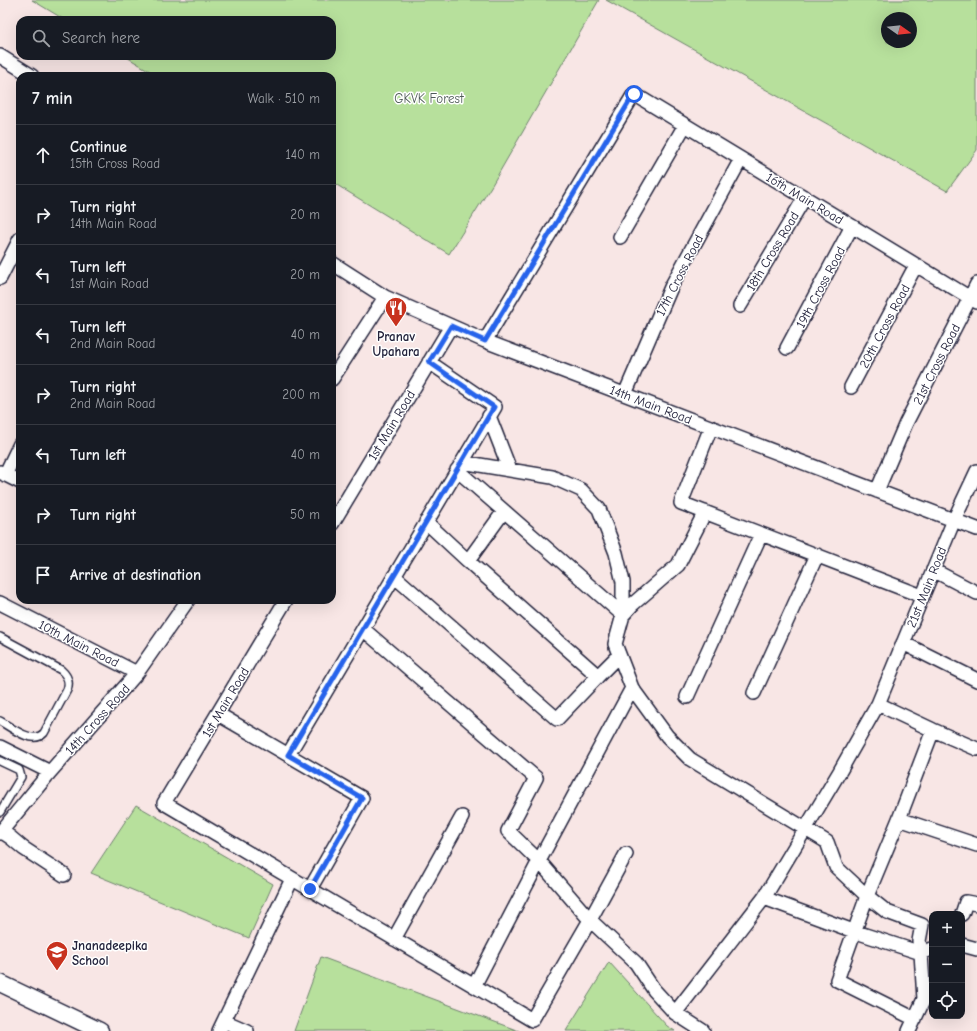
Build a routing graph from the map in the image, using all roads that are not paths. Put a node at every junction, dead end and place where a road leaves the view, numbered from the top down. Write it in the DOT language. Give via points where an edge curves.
graph roads {
  1 [pos="1,58"];
  2 [pos="25,72"];
  3 [pos="685,125"];
  4 [pos="741,159"];
  5 [pos="805,197"];
  6 [pos="852,226"];
  7 [pos="620,237"];
  8 [pos="16,247"];
  9 [pos="916,265"];
  10 [pos="336,266"];
  11 [pos="0,278"];
  12 [pos="977,284"];
  13 [pos="386,297"];
  14 [pos="973,300"];
  15 [pos="740,306"];
  16 [pos="451,326"];
  17 [pos="485,341"];
  18 [pos="787,348"];
  19 [pos="429,362"];
  20 [pos="336,373"];
  21 [pos="851,388"];
  22 [pos="625,394"];
  23 [pos="489,416"];
  24 [pos="711,427"];
  25 [pos="16,451"];
  26 [pos="459,466"];
  27 [pos="510,470"];
  28 [pos="977,471"];
  29 [pos="2,474"];
  30 [pos="16,480"];
  31 [pos="878,491"];
  32 [pos="504,511"];
  33 [pos="705,512"];
  34 [pos="336,517"];
  35 [pos="954,520"];
  36 [pos="426,522"];
  37 [pos="977,529"];
  38 [pos="762,534"];
  39 [pos="817,555"];
  40 [pos="468,561"];
  41 [pos="933,570"];
  42 [pos="394,576"];
  43 [pos="977,592"];
  44 [pos="922,596"];
  45 [pos="0,602"];
  46 [pos="185,604"];
  47 [pos="284,604"];
  48 [pos="623,615"];
  49 [pos="363,629"];
  50 [pos="0,637"];
  51 [pos="903,643"];
  52 [pos="619,654"];
  53 [pos="137,673"];
  54 [pos="598,676"];
  55 [pos="977,680"];
  56 [pos="632,688"];
  57 [pos="754,693"];
  58 [pos="687,697"];
  59 [pos="878,704"];
  60 [pos="218,714"];
  61 [pos="0,721"];
  62 [pos="933,730"];
  63 [pos="977,749"];
  64 [pos="0,752"];
  65 [pos="288,755"];
  66 [pos="50,772"];
  67 [pos="0,812"];
  68 [pos="462,817"];
  69 [pos="899,818"];
  70 [pos="805,828"];
  71 [pos="1,832"];
  72 [pos="977,845"];
  73 [pos="626,854"];
  74 [pos="539,862"];
  75 [pos="64,875"];
  76 [pos="292,879"];
  77 [pos="310,889"];
  78 [pos="867,896"];
  79 [pos="764,898"];
  80 [pos="977,904"];
  81 [pos="963,911"];
  82 [pos="590,920"];
  83 [pos="856,932"];
  84 [pos="394,939"];
  85 [pos="965,946"];
  86 [pos="977,949"];
  87 [pos="927,951"];
  88 [pos="0,983"];
  89 [pos="474,986"];
  90 [pos="675,1013"];
  91 [pos="915,1019"];
  92 [pos="221,1026"];
  93 [pos="100,1031"];
  94 [pos="248,1031"];
  95 [pos="704,1031"];
  96 [pos="909,1031"];
  1 -- 2 [label="street"];
  3 -- 4 [label="street, 16th Main Road"];
  3 -- 7 [label="street"];
  3 -- 17 [label="street, 16th Main Road" via="634,94"];
  4 -- 5 [label="street, 16th Main Road"];
  4 -- 22 [label="street, 17th Cross Road" via="672,285"];
  5 -- 6 [label="street, 16th Main Road"];
  5 -- 15 [label="street, 18th Cross Road"];
  6 -- 9 [label="street, 16th Main Road"];
  6 -- 18 [label="street, 19th Cross Road"];
  8 -- 11 [label="street"];
  9 -- 14 [label="street, 16th Main Road"];
  9 -- 21 [label="street, 20th Cross Road"];
  10 -- 13 [label="street, 14th Main Road"];
  12 -- 14 [label="street, 21st Cross Road"];
  13 -- 16 [label="street, 14th Main Road"];
  13 -- 20 [label="street"];
  14 -- 31 [label="street, 21st Cross Road" via="906,423"];
  16 -- 17 [label="street, 14th Main Road"];
  16 -- 19 [label="street, 1st Main Road"];
  17 -- 22 [label="street, 14th Main Road"];
  19 -- 23 [label="street" via="494,407"];
  19 -- 34 [label="street, 1st Main Road"];
  22 -- 24 [label="street, 14th Main Road"];
  23 -- 26 [label="street"];
  23 -- 27 [label="street"];
  24 -- 31 [label="street, 14th Main Road"];
  24 -- 33 [label="street" via="682,503"];
  25 -- 29 [label="street"];
  26 -- 27 [label="street"];
  26 -- 32 [label="street"];
  26 -- 36 [label="street"];
  27 -- 48 [label="street" via="552,477 581,490 599,509 624,582"];
  28 -- 35 [label="street, 21st Main Road"];
  29 -- 30 [label="street"];
  31 -- 35 [label="street, 14th Main Road"];
  32 -- 40 [label="street"];
  32 -- 48 [label="street"];
  33 -- 38 [label="street"];
  33 -- 48 [label="street" via="678,565"];
  35 -- 37 [label="street, 14th Main Road"];
  35 -- 41 [label="street, 21st Main Road"];
  36 -- 40 [label="street"];
  36 -- 42 [label="street"];
  38 -- 39 [label="street"];
  38 -- 58 [label="street"];
  39 -- 44 [label="street"];
  39 -- 57 [label="street"];
  40 -- 54 [label="street"];
  41 -- 43 [label="street"];
  41 -- 44 [label="street, 21st Main Road"];
  42 -- 49 [label="street"];
  42 -- 54 [label="street" via="558,719"];
  44 -- 51 [label="street, 21st Main Road"];
  45 -- 53 [label="street, 10th Main Road"];
  46 -- 53 [label="street, 14th Cross Road"];
  47 -- 60 [label="street, 1st Main Road"];
  48 -- 52 [label="street" via="615,644"];
  49 -- 65 [label="street"];
  49 -- 74 [label="street" via="536,778 508,831"];
  50 -- 61 [label="lane" via="61,670 67,676 69,685 40,737 31,738"];
  51 -- 55 [label="street"];
  51 -- 59 [label="street, 21st Main Road"];
  52 -- 54 [label="street"];
  52 -- 56 [label="street"];
  53 -- 66 [label="street, 14th Cross Road"];
  56 -- 70 [label="street" via="667,736 690,759"];
  56 -- 74 [label="street"];
  59 -- 62 [label="street"];
  59 -- 70 [label="street, 21st Main Road"];
  60 -- 65 [label="street"];
  60 -- 76 [label="street, 1st Main Road" via="164,803"];
  62 -- 63 [label="street"];
  62 -- 69 [label="street"];
  64 -- 66 [label="street"];
  64 -- 67 [label="lane" via="19,770 21,777"];
  65 -- 77 [label="street" via="362,798"];
  66 -- 71 [label="street, 14th Cross Road"];
  68 -- 84 [label="street"];
  69 -- 72 [label="street"];
  69 -- 78 [label="street"];
  70 -- 78 [label="street" via="827,842 836,867"];
  70 -- 79 [label="street, 21st Main Road"];
  71 -- 75 [label="street"];
  73 -- 82 [label="street"];
  74 -- 82 [label="street"];
  74 -- 89 [label="street"];
  76 -- 77 [label="street"];
  76 -- 92 [label="street"];
  77 -- 84 [label="street"];
  78 -- 83 [label="street"];
  78 -- 87 [label="street" via="887,912 922,925 919,941"];
  79 -- 83 [label="street"];
  79 -- 90 [label="street, 21st Main Road"];
  80 -- 81 [label="street" via="966,902"];
  82 -- 89 [label="street" via="532,1020"];
  82 -- 90 [label="street" via="636,963 654,990"];
  83 -- 87 [label="street"];
  83 -- 91 [label="street" via="837,980"];
  84 -- 89 [label="street"];
  85 -- 86 [label="street"];
  87 -- 91 [label="street" via="924,999"];
  88 -- 93 [label="street"];
  90 -- 95 [label="street"];
  91 -- 96 [label="street"];
  92 -- 94 [label="street"];
}
